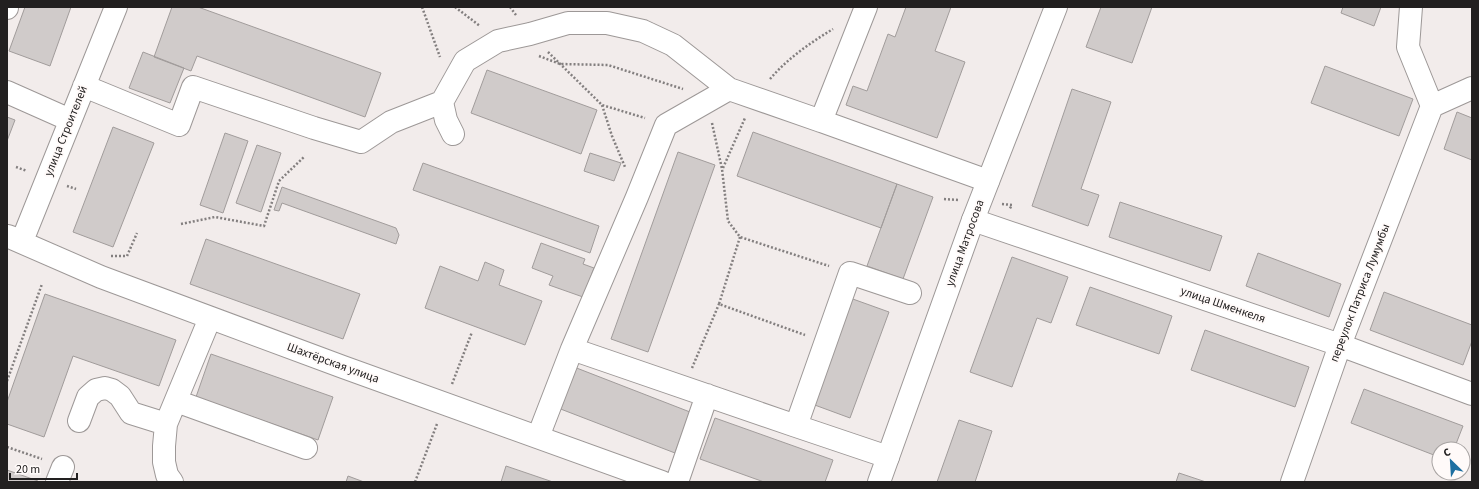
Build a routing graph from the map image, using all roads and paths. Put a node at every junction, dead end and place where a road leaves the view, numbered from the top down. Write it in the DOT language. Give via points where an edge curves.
graph roads {
  1 [pos="116,7"];
  2 [pos="422,7"];
  3 [pos="455,7"];
  4 [pos="866,7"];
  5 [pos="1056,7"];
  6 [pos="1411,7"];
  7 [pos="833,29"];
  8 [pos="498,41"];
  9 [pos="531,44"];
  10 [pos="560,64"];
  11 [pos="84,86"];
  12 [pos="1472,88"];
  13 [pos="688,89"];
  14 [pos="729,89"];
  15 [pos="7,92"];
  16 [pos="447,94"];
  17 [pos="754,98"];
  18 [pos="708,101"];
  19 [pos="602,105"];
  20 [pos="1432,106"];
  21 [pos="70,120"];
  22 [pos="821,121"];
  23 [pos="666,125"];
  24 [pos="453,134"];
  25 [pos="305,156"];
  26 [pos="722,169"];
  27 [pos="988,181"];
  28 [pos="638,197"];
  29 [pos="973,220"];
  30 [pos="181,224"];
  31 [pos="137,233"];
  32 [pos="740,237"];
  33 [pos="14,238"];
  34 [pos="111,256"];
  35 [pos="850,273"];
  36 [pos="42,284"];
  37 [pos="910,293"];
  38 [pos="719,304"];
  39 [pos="210,318"];
  40 [pos="824,342"];
  41 [pos="1340,345"];
  42 [pos="572,349"];
  43 [pos="7,381"];
  44 [pos="684,387"];
  45 [pos="1472,394"];
  46 [pos="707,395"];
  47 [pos="176,401"];
  48 [pos="80,421"];
  49 [pos="166,424"];
  50 [pos="796,426"];
  51 [pos="538,437"];
  52 [pos="306,448"];
  53 [pos="888,457"];
  54 [pos="172,482"];
  55 [pos="662,482"];
  56 [pos="677,482"];
  57 [pos="879,482"];
  58 [pos="1292,482"];
  1 -- 11 [label="street, улица Строителей"];
  2 -- 16 [label="path"];
  3 -- 8 [label="path"];
  4 -- 22 [label="street"];
  5 -- 27 [label="street, улица Матросова"];
  6 -- 20 [label="street" via="1408,47"];
  7 -- 17 [label="path" via="808,44 777,71"];
  8 -- 9 [label="street"];
  8 -- 16 [label="street" via="464,61"];
  9 -- 10 [label="path"];
  9 -- 10 [label="path"];
  9 -- 14 [label="street" via="568,23 607,23 643,31 673,45"];
  10 -- 13 [label="path" via="608,65 681,89"];
  10 -- 19 [label="path"];
  11 -- 16 [label="street" via="179,126 193,87 361,142 391,122"];
  11 -- 21 [label="street, улица Строителей"];
  12 -- 20 [label="street"];
  14 -- 17 [label="street"];
  14 -- 18 [label="street"];
  15 -- 21 [label="street"];
  16 -- 24 [label="street" via="446,120"];
  17 -- 22 [label="street"];
  17 -- 26 [label="path"];
  18 -- 23 [label="street"];
  18 -- 26 [label="path"];
  19 -- 23 [label="path"];
  19 -- 28 [label="path"];
  20 -- 41 [label="street, переулок Патриса Лумумбы"];
  21 -- 33 [label="street, улица Строителей"];
  22 -- 27 [label="street"];
  23 -- 28 [label="street"];
  25 -- 30 [label="path" via="279,181 264,226 215,217"];
  26 -- 32 [label="path" via="728,221"];
  27 -- 29 [label="street, улица Матросова"];
  28 -- 42 [label="street"];
  29 -- 41 [label="street, улица Шменкеля"];
  29 -- 53 [label="street, улица Матросова"];
  31 -- 34 [label="path" via="127,256"];
  32 -- 35 [label="path"];
  32 -- 38 [label="path"];
  33 -- 39 [label="street, Шахтёрская улица" via="101,277"];
  35 -- 37 [label="street"];
  35 -- 40 [label="street"];
  36 -- 43 [label="path"];
  38 -- 40 [label="path"];
  38 -- 44 [label="path"];
  39 -- 47 [label="street"];
  39 -- 51 [label="street, Шахтёрская улица"];
  40 -- 50 [label="street"];
  41 -- 45 [label="street, улица Шменкеля"];
  41 -- 58 [label="street, переулок Патриса Лумумбы"];
  42 -- 44 [label="street"];
  42 -- 51 [label="street"];
  44 -- 46 [label="street"];
  46 -- 50 [label="street"];
  46 -- 56 [label="street"];
  47 -- 49 [label="street"];
  47 -- 52 [label="street"];
  48 -- 49 [label="street" via="88,397 96,390 105,388 120,396 131,413"];
  49 -- 54 [label="street" via="164,462 167,475"];
  50 -- 53 [label="street"];
  51 -- 55 [label="street, Шахтёрская улица"];
  53 -- 57 [label="street, улица Матросова"];
}
